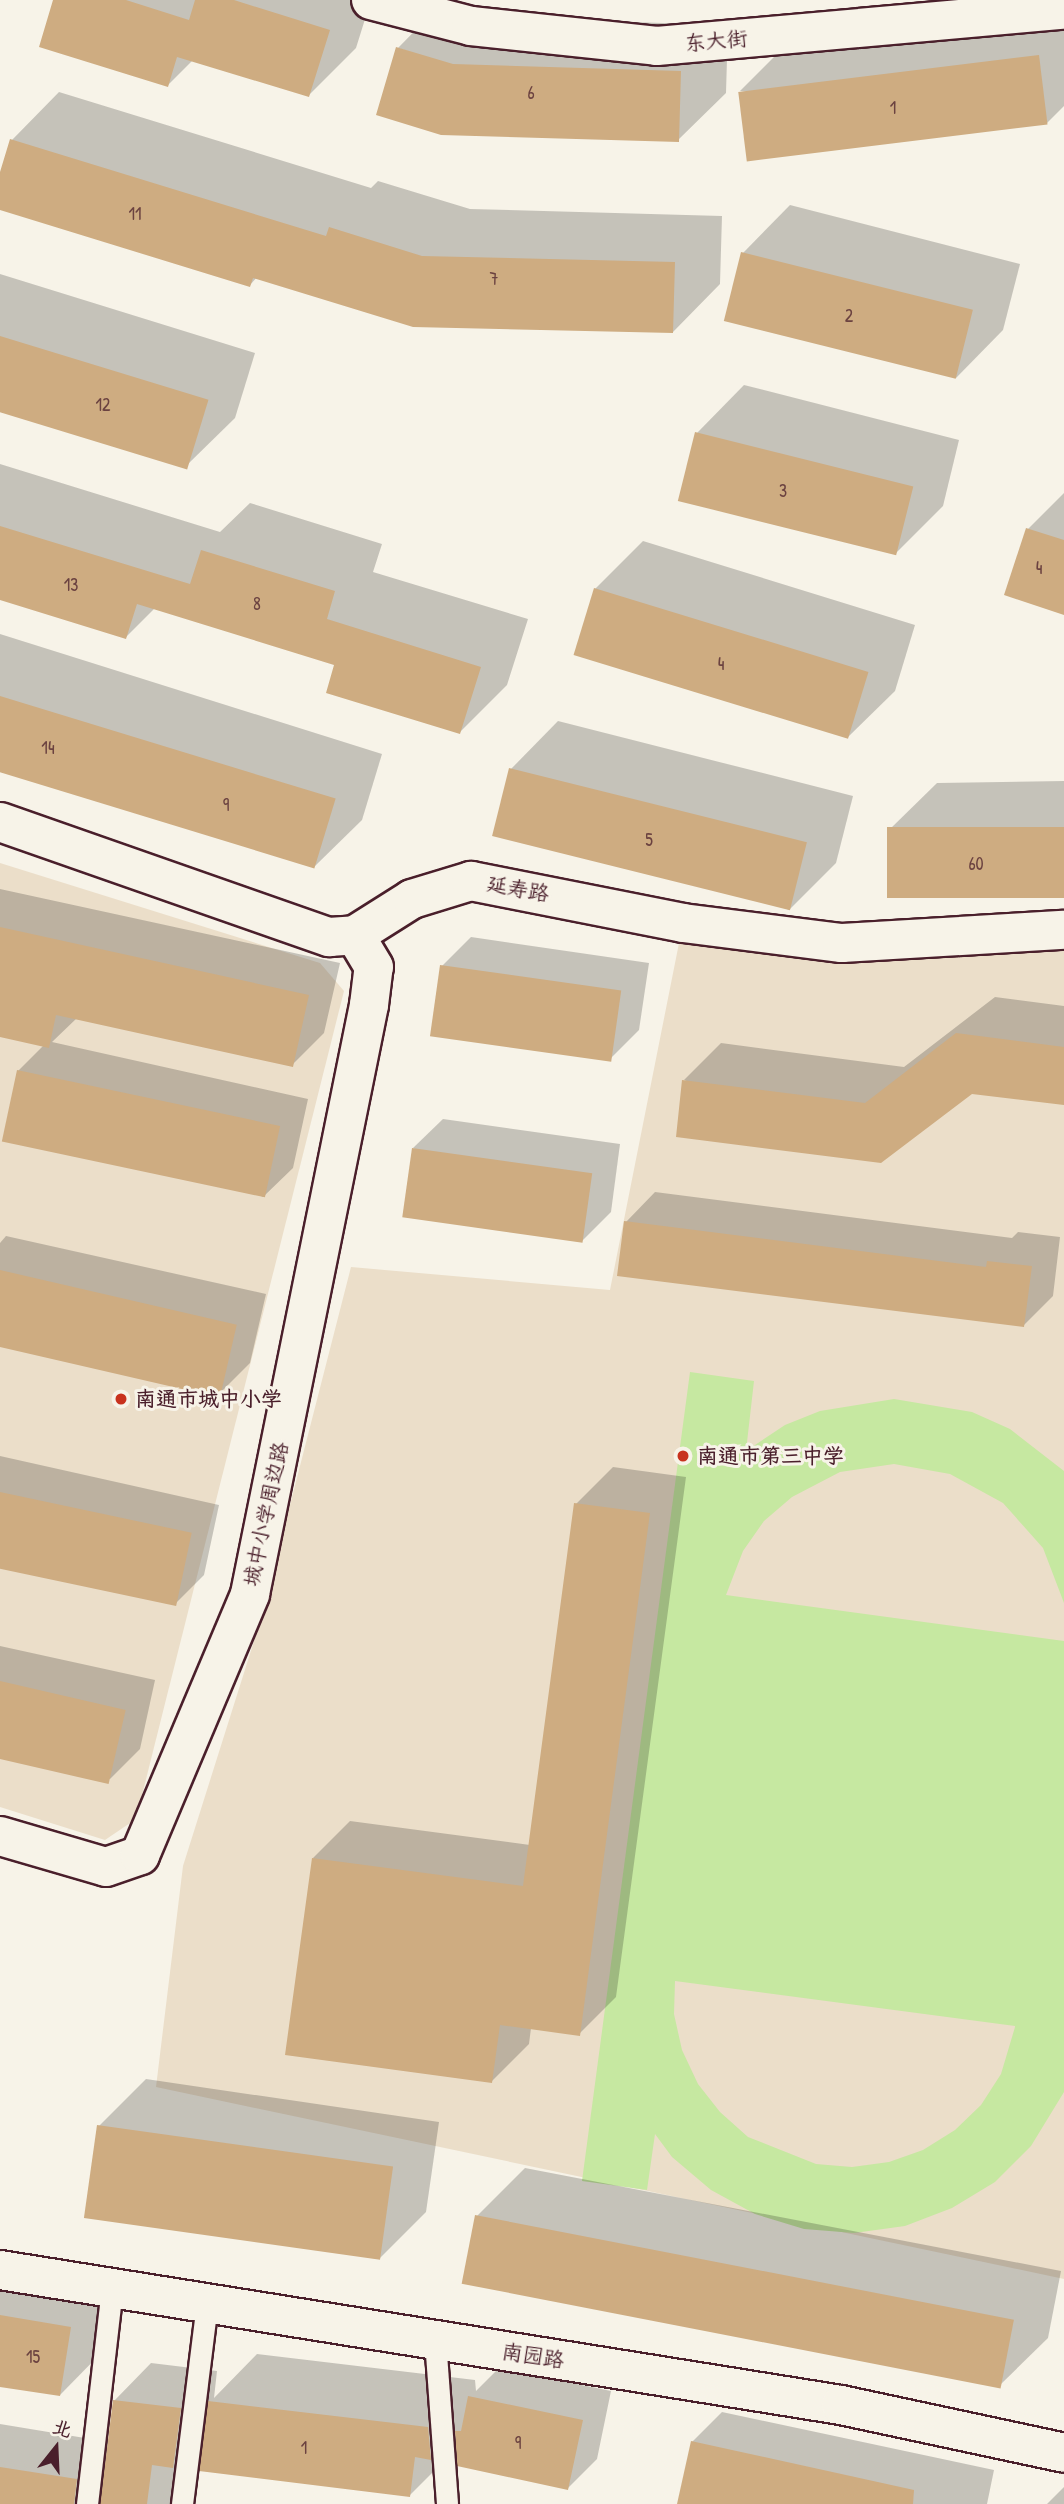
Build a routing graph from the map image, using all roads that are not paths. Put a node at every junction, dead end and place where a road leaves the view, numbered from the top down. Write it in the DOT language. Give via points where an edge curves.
graph roads {
  1 [pos="371,0"];
  2 [pos="1064,10"];
  3 [pos="0,822"];
  4 [pos="1064,930"];
  5 [pos="355,935"];
  6 [pos="0,1836"];
  7 [pos="0,2270"];
  8 [pos="113,2288"];
  9 [pos="207,2303"];
  10 [pos="435,2340"];
  11 [pos="1064,2453"];
  12 [pos="87,2504"];
  13 [pos="182,2504"];
  14 [pos="447,2504"];
  1 -- 2 [label="street, 东大街" via="471,26 657,46"];
  3 -- 5 [label="street" via="329,937"];
  4 -- 5 [label="street, 延寿路" via="842,943 684,923 471,881 412,899"];
  5 -- 6 [label="street, 城中小学周边路" via="374,967 369,1005 250,1594 140,1855 106,1867"];
  7 -- 8 [label="street, 南园路"];
  8 -- 9 [label="street, 南园路"];
  8 -- 12 [label="lane"];
  9 -- 10 [label="street, 南园路"];
  9 -- 13 [label="lane"];
  10 -- 11 [label="street, 南园路" via="841,2404"];
  10 -- 14 [label="lane"];
}
